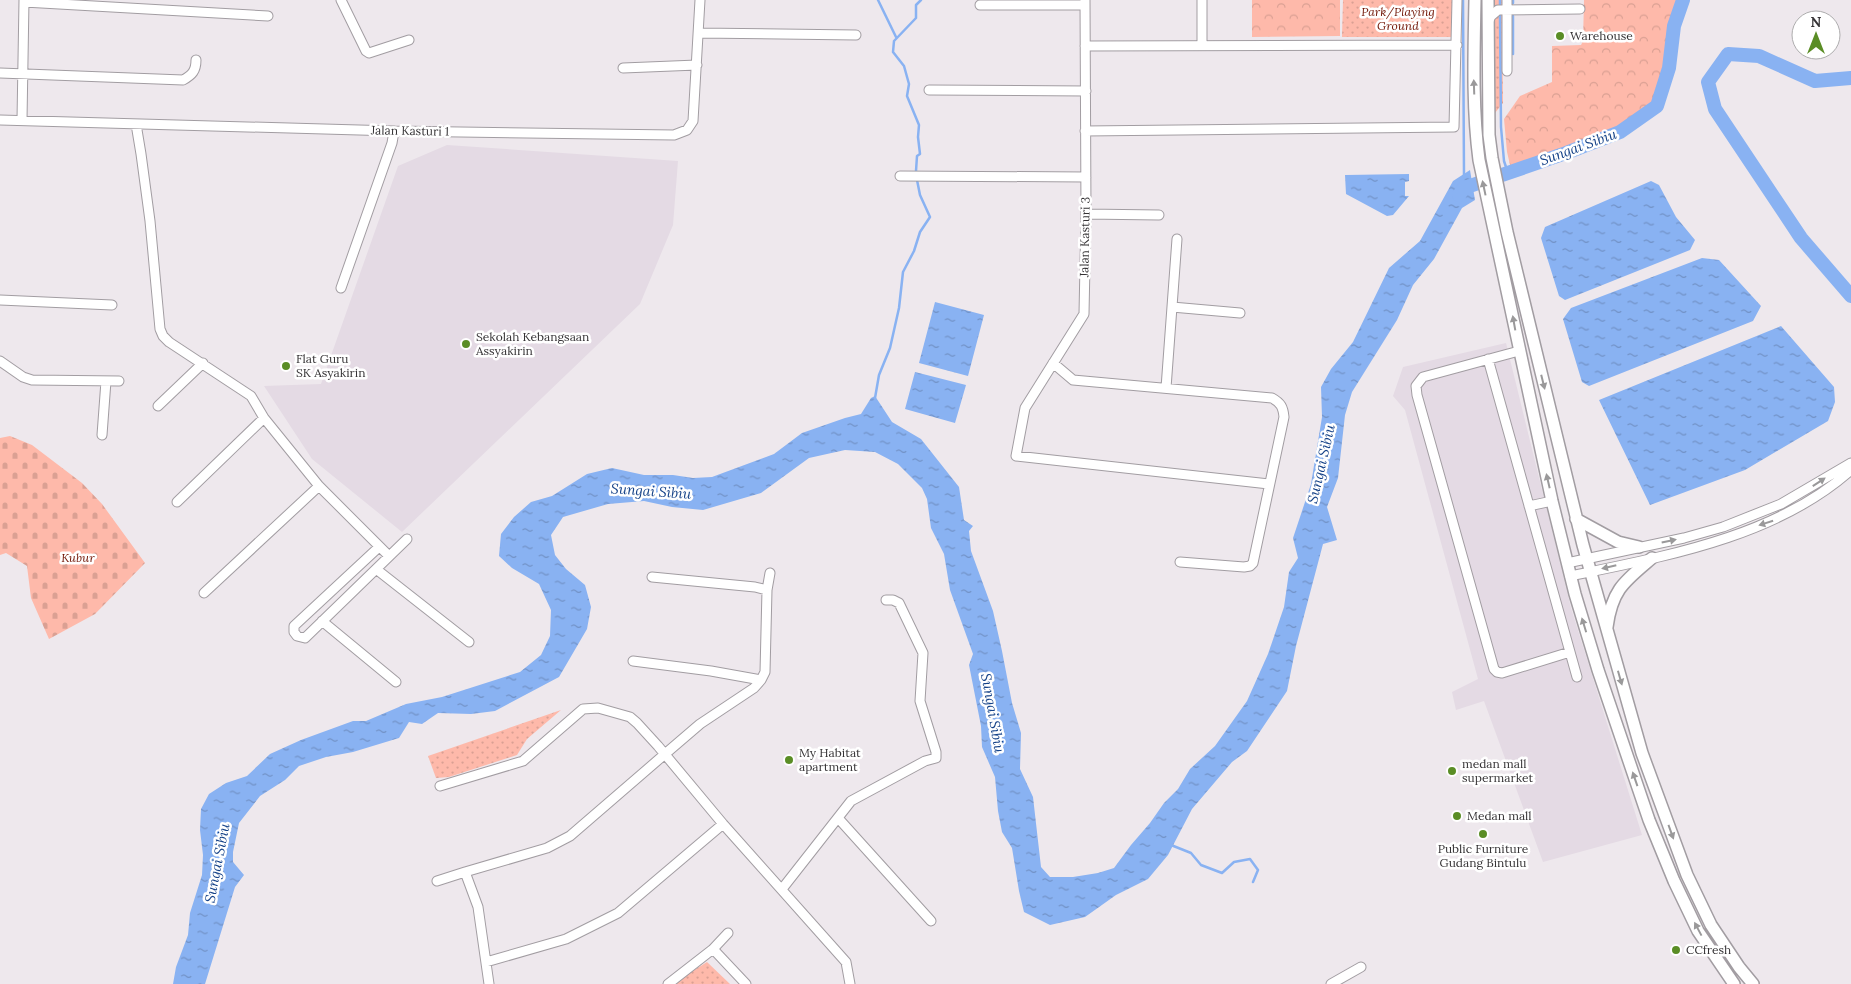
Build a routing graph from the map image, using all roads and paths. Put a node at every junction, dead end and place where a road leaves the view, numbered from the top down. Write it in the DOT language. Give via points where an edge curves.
graph roads {
  1 [pos="341,0"];
  2 [pos="700,0"];
  3 [pos="1202,0"];
  4 [pos="1457,0"];
  5 [pos="1474,0"];
  6 [pos="1488,0"];
  7 [pos="24,1"];
  8 [pos="1085,2"];
  9 [pos="1507,4"];
  10 [pos="980,5"];
  11 [pos="1580,9"];
  12 [pos="268,16"];
  13 [pos="1488,22"];
  14 [pos="698,33"];
  15 [pos="856,35"];
  16 [pos="409,40"];
  17 [pos="1457,45"];
  18 [pos="1085,46"];
  19 [pos="1202,46"];
  20 [pos="196,60"];
  21 [pos="697,65"];
  22 [pos="623,68"];
  23 [pos="1507,71"];
  24 [pos="0,73"];
  25 [pos="23,74"];
  26 [pos="929,90"];
  27 [pos="1086,91"];
  28 [pos="0,120"];
  29 [pos="22,120"];
  30 [pos="136,124"];
  31 [pos="394,131"];
  32 [pos="1086,131"];
  33 [pos="900,176"];
  34 [pos="1086,177"];
  35 [pos="1086,214"];
  36 [pos="1159,214"];
  37 [pos="1177,239"];
  38 [pos="341,288"];
  39 [pos="0,300"];
  40 [pos="112,305"];
  41 [pos="1172,307"];
  42 [pos="1240,313"];
  43 [pos="1519,351"];
  44 [pos="1488,359"];
  45 [pos="0,361"];
  46 [pos="202,363"];
  47 [pos="1053,363"];
  48 [pos="106,381"];
  49 [pos="119,381"];
  50 [pos="1166,388"];
  51 [pos="158,406"];
  52 [pos="264,418"];
  53 [pos="102,435"];
  54 [pos="1851,463"];
  55 [pos="1851,470"];
  56 [pos="1269,484"];
  57 [pos="319,486"];
  58 [pos="1552,501"];
  59 [pos="177,502"];
  60 [pos="1529,506"];
  61 [pos="1576,519"];
  62 [pos="407,539"];
  63 [pos="379,547"];
  64 [pos="1638,547"];
  65 [pos="389,556"];
  66 [pos="1652,558"];
  67 [pos="1587,560"];
  68 [pos="1180,562"];
  69 [pos="1567,563"];
  70 [pos="376,569"];
  71 [pos="1590,572"];
  72 [pos="770,573"];
  73 [pos="1570,576"];
  74 [pos="652,577"];
  75 [pos="767,590"];
  76 [pos="204,593"];
  77 [pos="886,600"];
  78 [pos="322,622"];
  79 [pos="1607,631"];
  80 [pos="469,642"];
  81 [pos="1570,652"];
  82 [pos="633,661"];
  83 [pos="1577,677"];
  84 [pos="761,680"];
  85 [pos="396,682"];
  86 [pos="664,754"];
  87 [pos="440,786"];
  88 [pos="838,818"];
  89 [pos="723,824"];
  90 [pos="465,872"];
  91 [pos="437,881"];
  92 [pos="782,888"];
  93 [pos="931,921"];
  94 [pos="728,933"];
  95 [pos="713,949"];
  96 [pos="486,962"];
  97 [pos="1361,967"];
  98 [pos="489,984"];
  99 [pos="668,984"];
  100 [pos="746,984"];
  101 [pos="850,984"];
  102 [pos="1332,984"];
  103 [pos="1734,984"];
  104 [pos="1753,984"];
  1 -- 16 [label="street" via="369,53"];
  2 -- 14 [label="street, Jalan Kasturi 1"];
  3 -- 19 [label="street"];
  4 -- 17 [label="street"];
  43 -- 5 [label="street, one-way" via="1478,160"];
  6 -- 13 [label="street"];
  7 -- 12 [label="street"];
  7 -- 25 [label="street"];
  8 -- 10 [label="street"];
  8 -- 18 [label="street, Jalan Kasturi 3"];
  9 -- 11 [label="street"];
  9 -- 13 [label="street" via="1494,12"];
  9 -- 23 [label="street"];
  13 -- 61 [label="street, one-way" via="1489,135 1495,175"];
  14 -- 15 [label="street"];
  14 -- 21 [label="street, Jalan Kasturi 1"];
  17 -- 19 [label="street"];
  17 -- 32 [label="street" via="1455,125 1451,128"];
  18 -- 19 [label="street"];
  18 -- 27 [label="street, Jalan Kasturi 3"];
  20 -- 25 [label="street" via="196,68 183,80"];
  21 -- 22 [label="street"];
  21 -- 31 [label="street, Jalan Kasturi 1" via="692,121 687,130 674,136"];
  24 -- 25 [label="street"];
  25 -- 29 [label="street"];
  26 -- 27 [label="street"];
  27 -- 32 [label="street, Jalan Kasturi 3"];
  28 -- 29 [label="street, Jalan Kasturi 1"];
  29 -- 30 [label="street, Jalan Kasturi 1"];
  30 -- 31 [label="street, Jalan Kasturi 1"];
  30 -- 46 [label="street" via="150,221 160,329 169,342"];
  31 -- 38 [label="street"];
  32 -- 34 [label="street, Jalan Kasturi 3"];
  33 -- 34 [label="street"];
  34 -- 35 [label="street, Jalan Kasturi 3"];
  35 -- 36 [label="street"];
  35 -- 47 [label="street, Jalan Kasturi 3" via="1084,317"];
  37 -- 41 [label="street"];
  39 -- 40 [label="street"];
  41 -- 42 [label="street"];
  41 -- 50 [label="street"];
  43 -- 44 [label="street"];
  58 -- 43 [label="street, one-way"];
  44 -- 60 [label="street"];
  44 -- 81 [label="street" via="1423,377 1416,386 1417,395 1494,669 1502,673"];
  45 -- 48 [label="street" via="32,380"];
  46 -- 51 [label="street"];
  46 -- 52 [label="street" via="254,399"];
  47 -- 50 [label="street" via="1073,380"];
  47 -- 56 [label="street, Jalan Kasturi 3" via="1025,408 1016,456"];
  48 -- 49 [label="street"];
  48 -- 53 [label="street"];
  50 -- 56 [label="street" via="1272,398 1279,402 1284,417"];
  52 -- 57 [label="street"];
  52 -- 59 [label="street"];
  64 -- 54 [label="street, one-way" via="1684,538 1756,515 1808,490"];
  55 -- 66 [label="street, one-way" via="1812,499 1775,520"];
  56 -- 68 [label="street" via="1250,566"];
  57 -- 63 [label="street"];
  57 -- 76 [label="street"];
  58 -- 60 [label="street"];
  58 -- 69 [label="street"];
  60 -- 81 [label="street"];
  61 -- 64 [label="street" via="1618,542"];
  61 -- 67 [label="street"];
  62 -- 65 [label="street"];
  63 -- 65 [label="street"];
  63 -- 78 [label="street" via="294,626 294,632 305,638"];
  64 -- 67 [label="street"];
  65 -- 70 [label="street"];
  66 -- 71 [label="street, one-way"];
  66 -- 79 [label="street" via="1622,583 1609,613"];
  67 -- 69 [label="street"];
  67 -- 71 [label="street"];
  69 -- 73 [label="street"];
  70 -- 78 [label="street"];
  70 -- 80 [label="street"];
  71 -- 73 [label="street"];
  71 -- 79 [label="street"];
  72 -- 75 [label="street"];
  103 -- 73 [label="street, one-way" via="1698,931 1649,820"];
  74 -- 75 [label="street"];
  75 -- 84 [label="street" via="765,672"];
  77 -- 88 [label="street" via="899,604 923,653 920,701 936,758 851,802"];
  78 -- 85 [label="street"];
  79 -- 104 [label="street, one-way" via="1642,753 1687,875 1710,925"];
  81 -- 83 [label="street"];
  82 -- 84 [label="street"];
  84 -- 86 [label="street"];
  86 -- 87 [label="street" via="630,717 589,707 523,761"];
  86 -- 89 [label="street"];
  86 -- 90 [label="street" via="570,836 547,848"];
  88 -- 92 [label="street"];
  88 -- 93 [label="street"];
  89 -- 92 [label="street"];
  89 -- 96 [label="street" via="618,913 566,939"];
  90 -- 91 [label="street"];
  90 -- 96 [label="street" via="478,907"];
  92 -- 101 [label="street" via="846,962"];
  94 -- 95 [label="street"];
  95 -- 99 [label="street"];
  95 -- 100 [label="street"];
  96 -- 98 [label="street"];
  97 -- 102 [label="street"];
}
